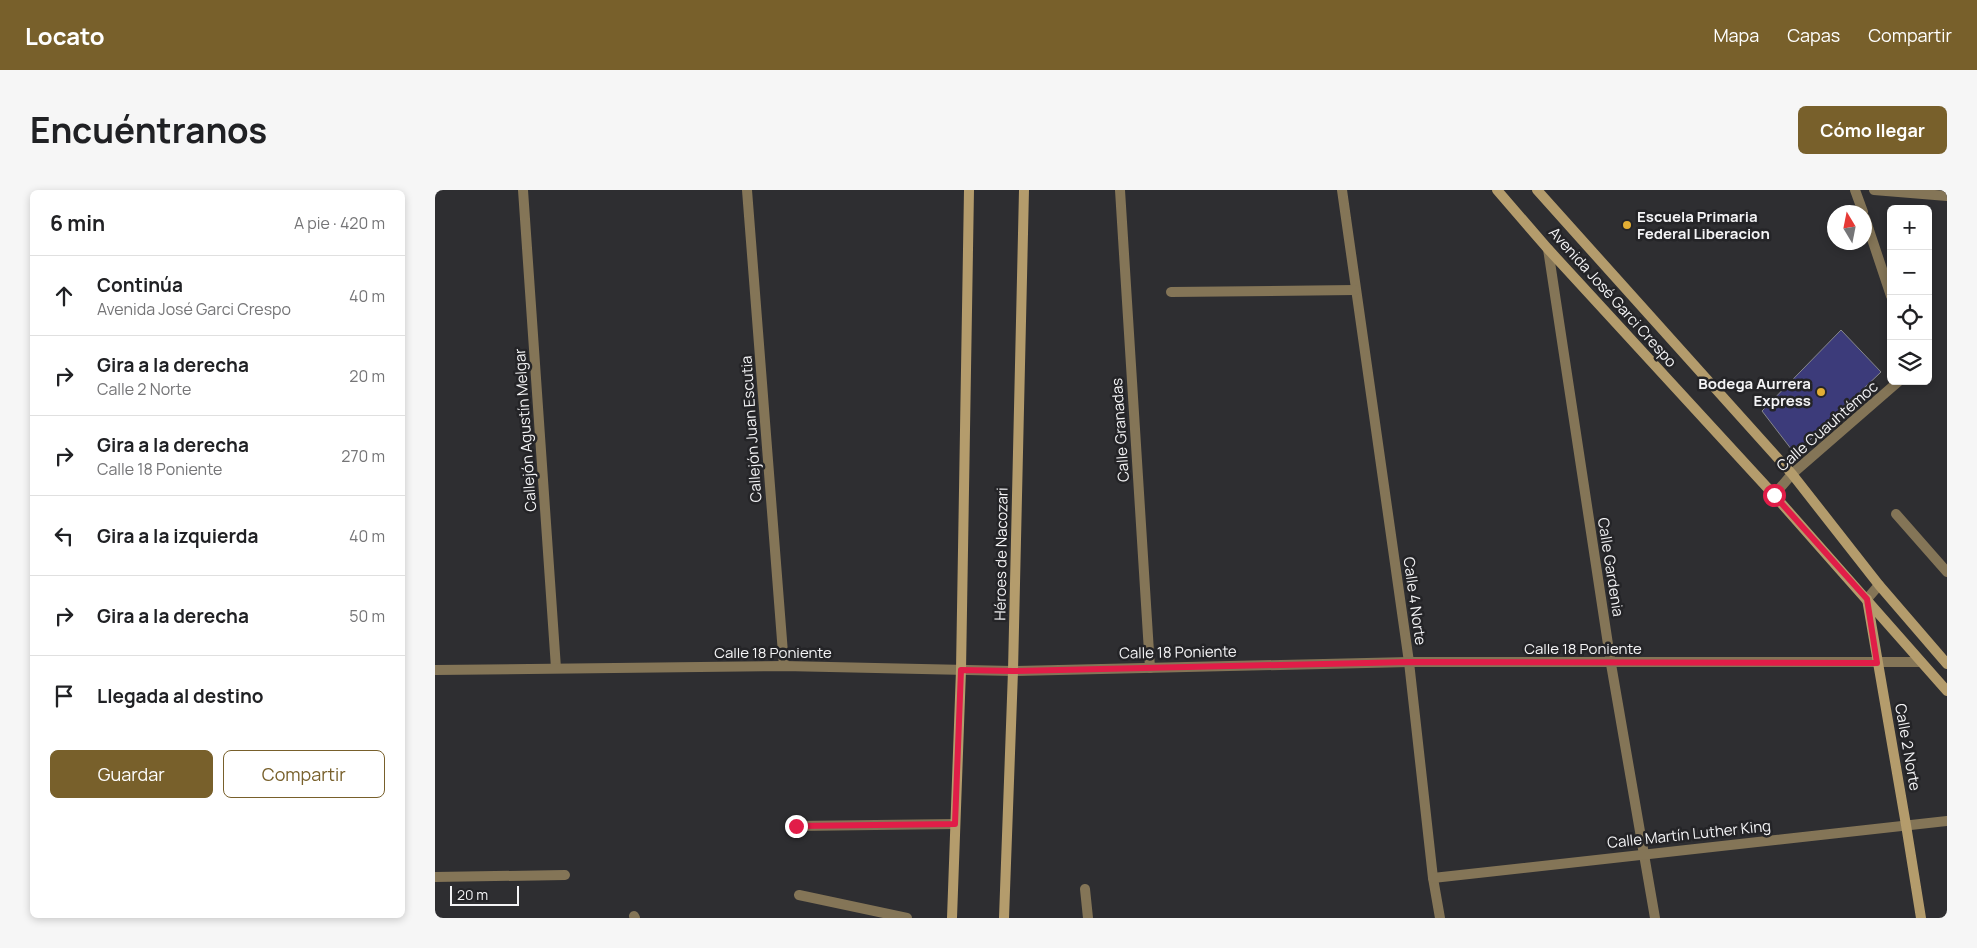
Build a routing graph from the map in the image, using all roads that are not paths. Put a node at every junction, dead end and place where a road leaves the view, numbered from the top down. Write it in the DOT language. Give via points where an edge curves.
graph roads {
  1 [pos="523,190"];
  2 [pos="747,190"];
  3 [pos="969,190"];
  4 [pos="1025,190"];
  5 [pos="1120,190"];
  6 [pos="1342,190"];
  7 [pos="1497,190"];
  8 [pos="1537,190"];
  9 [pos="1855,190"];
  10 [pos="1873,190"];
  11 [pos="1947,196"];
  12 [pos="1860,205"];
  13 [pos="1872,239"];
  14 [pos="1548,249"];
  15 [pos="1355,290"];
  16 [pos="1171,292"];
  17 [pos="1891,295"];
  18 [pos="1894,385"];
  19 [pos="1792,474"];
  20 [pos="1774,495"];
  21 [pos="1896,514"];
  22 [pos="1947,572"];
  23 [pos="1879,585"];
  24 [pos="1867,599"];
  25 [pos="1409,662"];
  26 [pos="1921,662"];
  27 [pos="1877,663"];
  28 [pos="1611,664"];
  29 [pos="1947,664"];
  30 [pos="784,666"];
  31 [pos="556,668"];
  32 [pos="1149,668"];
  33 [pos="435,670"];
  34 [pos="961,670"];
  35 [pos="1013,671"];
  36 [pos="1947,691"];
  37 [pos="1947,821"];
  38 [pos="955,824"];
  39 [pos="796,826"];
  40 [pos="1907,826"];
  41 [pos="1643,854"];
  42 [pos="565,875"];
  43 [pos="435,877"];
  44 [pos="1433,878"];
  45 [pos="1085,889"];
  46 [pos="799,895"];
  47 [pos="907,918"];
  48 [pos="952,918"];
  49 [pos="1004,918"];
  50 [pos="1088,918"];
  51 [pos="1440,918"];
  52 [pos="1655,918"];
  53 [pos="1921,918"];
  1 -- 31 [label="street, Callejón Agustín Melgar"];
  2 -- 30 [label="street, Callejón Juan Escutia"];
  3 -- 34 [label="main road"];
  4 -- 35 [label="main road, Héroes de Nacozari"];
  5 -- 32 [label="street, Calle Granadas"];
  6 -- 15 [label="street, Calle 4 Norte"];
  7 -- 14 [label="main road, Avenida José Garci Crespo"];
  8 -- 19 [label="main road, Avenida José Garci Crespo"];
  9 -- 12 [label="street"];
  10 -- 11 [label="street"];
  13 -- 17 [label="street"];
  14 -- 20 [label="main road, Avenida José Garci Crespo"];
  14 -- 28 [label="street, Calle Gardenia"];
  15 -- 16 [label="street"];
  15 -- 25 [label="street, Calle 4 Norte"];
  18 -- 19 [label="street, Calle Cuauhtémoc"];
  19 -- 20 [label="street, Calle Cuauhtémoc"];
  19 -- 23 [label="main road, Avenida José Garci Crespo"];
  20 -- 24 [label="main road, Avenida José Garci Crespo"];
  21 -- 22 [label="street"];
  23 -- 24 [label="street"];
  23 -- 29 [label="main road, Avenida José Garci Crespo"];
  24 -- 26 [label="main road, Avenida José Garci Crespo"];
  24 -- 27 [label="main road, Calle 2 Norte"];
  25 -- 28 [label="street, Calle 18 Poniente"];
  25 -- 32 [label="street, Calle 18 Poniente"];
  25 -- 44 [label="street, Calle 4 Norte"];
  26 -- 27 [label="street, Calle 18 Poniente"];
  26 -- 36 [label="main road, Avenida José Garci Crespo"];
  27 -- 28 [label="street, Calle 18 Poniente"];
  27 -- 40 [label="main road, Calle 2 Norte"];
  28 -- 41 [label="street, Calle Gardenia"];
  30 -- 31 [label="street, Calle 18 Poniente"];
  30 -- 34 [label="street, Calle 18 Poniente"];
  31 -- 33 [label="street, Calle 18 Poniente"];
  32 -- 35 [label="street, Calle 18 Poniente"];
  34 -- 35 [label="street, Calle 18 Poniente"];
  34 -- 38 [label="main road"];
  35 -- 49 [label="main road, Héroes de Nacozari"];
  37 -- 40 [label="street, Calle Martín Luther King"];
  38 -- 39 [label="street"];
  38 -- 48 [label="main road"];
  40 -- 41 [label="street, Calle Martín Luther King"];
  40 -- 53 [label="main road, Calle 2 Norte"];
  41 -- 44 [label="street, Calle Martín Luther King"];
  41 -- 52 [label="street, Calle Gardenia"];
  42 -- 43 [label="street"];
  44 -- 51 [label="street, Calle 4 Norte"];
  45 -- 50 [label="street"];
  46 -- 47 [label="street"];
}
